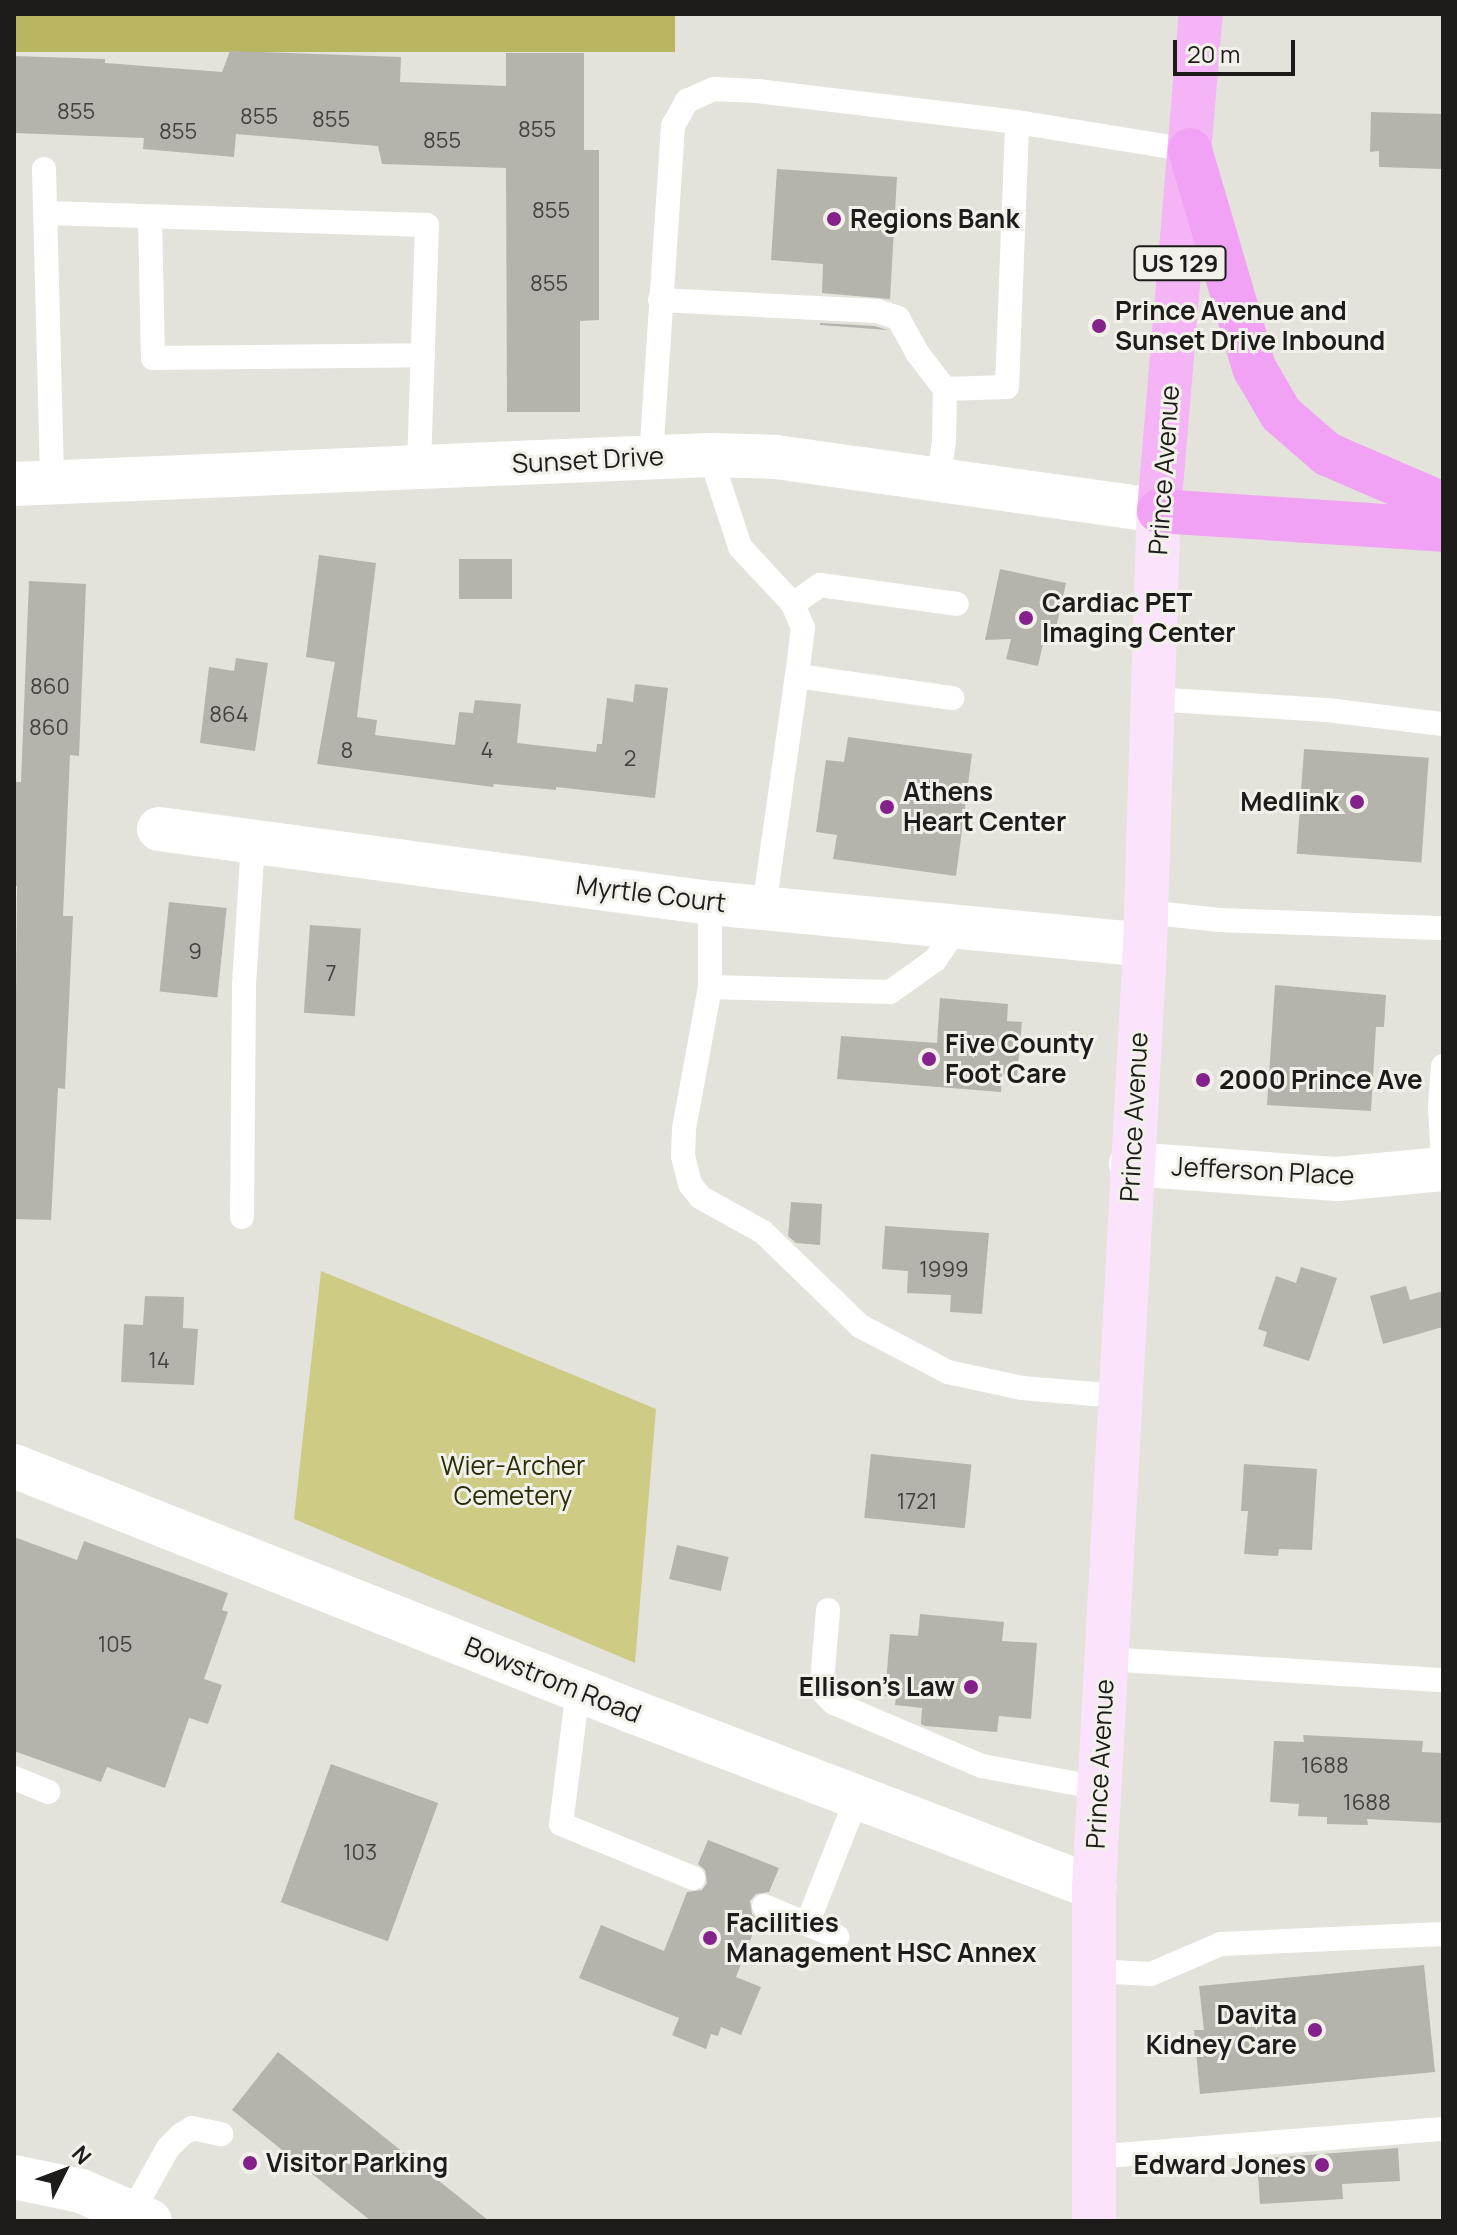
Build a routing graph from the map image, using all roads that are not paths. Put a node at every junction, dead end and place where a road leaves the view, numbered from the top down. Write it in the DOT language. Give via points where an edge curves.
graph roads {
  1 [pos="1201,14"];
  2 [pos="1017,122"];
  3 [pos="1190,150"];
  4 [pos="44,169"];
  5 [pos="46,213"];
  6 [pos="150,217"];
  7 [pos="660,300"];
  8 [pos="423,355"];
  9 [pos="945,389"];
  10 [pos="710,455"];
  11 [pos="651,457"];
  12 [pos="419,467"];
  13 [pos="938,480"];
  14 [pos="33,483"];
  15 [pos="1443,504"];
  16 [pos="1159,511"];
  17 [pos="1443,530"];
  18 [pos="793,604"];
  19 [pos="957,604"];
  20 [pos="797,676"];
  21 [pos="952,698"];
  22 [pos="1152,699"];
  23 [pos="1443,724"];
  24 [pos="159,829"];
  25 [pos="253,841"];
  26 [pos="710,903"];
  27 [pos="764,907"];
  28 [pos="958,927"];
  29 [pos="1443,928"];
  30 [pos="1145,929"];
  31 [pos="710,987"];
  32 [pos="1443,1066"];
  33 [pos="1131,1164"];
  34 [pos="1443,1168"];
  35 [pos="242,1217"];
  36 [pos="1119,1396"];
  37 [pos="14,1466"];
  38 [pos="828,1610"];
  39 [pos="1105,1659"];
  40 [pos="1443,1680"];
  41 [pos="578,1690"];
  42 [pos="14,1778"];
  43 [pos="1100,1788"];
  44 [pos="48,1792"];
  45 [pos="857,1798"];
  46 [pos="693,1878"];
  47 [pos="1094,1888"];
  48 [pos="764,1906"];
  49 [pos="807,1924"];
  50 [pos="1443,1934"];
  51 [pos="837,1937"];
  52 [pos="1092,1971"];
  53 [pos="1443,2129"];
  54 [pos="221,2134"];
  55 [pos="1093,2157"];
  56 [pos="14,2177"];
  57 [pos="141,2216"];
  58 [pos="1094,2221"];
  1 -- 3 [label="highway, Prince Avenue / US 129"];
  2 -- 3 [label="lane"];
  2 -- 7 [label="lane" via="757,91 714,89 687,101 673,126"];
  2 -- 9 [label="lane" via="1007,387"];
  3 -- 15 [label="highway" via="1254,368 1281,414 1327,454"];
  3 -- 16 [label="highway, Prince Avenue / US 129"];
  4 -- 5 [label="lane"];
  5 -- 6 [label="lane"];
  5 -- 14 [label="lane"];
  6 -- 8 [label="lane" via="427,225"];
  6 -- 8 [label="lane" via="153,358"];
  7 -- 9 [label="lane" via="877,311 898,318"];
  7 -- 11 [label="lane"];
  8 -- 12 [label="lane"];
  9 -- 13 [label="lane"];
  10 -- 11 [label="street, Sunset Drive"];
  10 -- 13 [label="street, Sunset Drive" via="776,457"];
  10 -- 18 [label="lane" via="740,547"];
  11 -- 12 [label="street, Sunset Drive"];
  12 -- 14 [label="street, Sunset Drive"];
  13 -- 16 [label="street, Sunset Drive"];
  16 -- 17 [label="highway"];
  16 -- 22 [label="main road, Prince Avenue"];
  18 -- 19 [label="lane" via="820,585"];
  18 -- 20 [label="lane" via="803,628"];
  20 -- 21 [label="lane"];
  20 -- 27 [label="lane"];
  22 -- 23 [label="lane" via="1327,710"];
  22 -- 30 [label="main road, Prince Avenue"];
  24 -- 25 [label="street, Myrtle Court"];
  25 -- 26 [label="street, Myrtle Court"];
  25 -- 35 [label="lane" via="244,985"];
  26 -- 27 [label="street, Myrtle Court"];
  26 -- 31 [label="lane"];
  27 -- 28 [label="street, Myrtle Court"];
  28 -- 30 [label="street, Myrtle Court"];
  28 -- 31 [label="lane" via="935,960 890,992"];
  29 -- 30 [label="lane" via="1220,920"];
  30 -- 33 [label="main road, Prince Avenue"];
  31 -- 36 [label="lane" via="684,1129 683,1156 690,1184 700,1197 763,1232 860,1326 948,1372 1022,1388"];
  32 -- 34 [label="lane"];
  33 -- 34 [label="street, Jefferson Place" via="1337,1179"];
  33 -- 36 [label="main road, Prince Avenue"];
  36 -- 39 [label="main road, Prince Avenue"];
  37 -- 41 [label="street, Bowstrom Road"];
  38 -- 43 [label="lane" via="822,1681 834,1703 982,1766"];
  39 -- 40 [label="lane"];
  39 -- 43 [label="main road, Prince Avenue"];
  41 -- 45 [label="street, Bowstrom Road"];
  41 -- 46 [label="lane" via="561,1824"];
  42 -- 44 [label="lane"];
  43 -- 47 [label="main road, Prince Avenue"];
  45 -- 47 [label="street, Bowstrom Road"];
  45 -- 49 [label="lane"];
  47 -- 52 [label="main road, Prince Avenue"];
  48 -- 49 [label="lane"];
  49 -- 51 [label="lane"];
  50 -- 52 [label="lane" via="1221,1944 1151,1974"];
  52 -- 55 [label="main road, Prince Avenue"];
  53 -- 55 [label="lane"];
  54 -- 57 [label="lane" via="192,2128 168,2148"];
  55 -- 58 [label="main road, Prince Avenue"];
  56 -- 57 [label="street" via="81,2191"];
}
